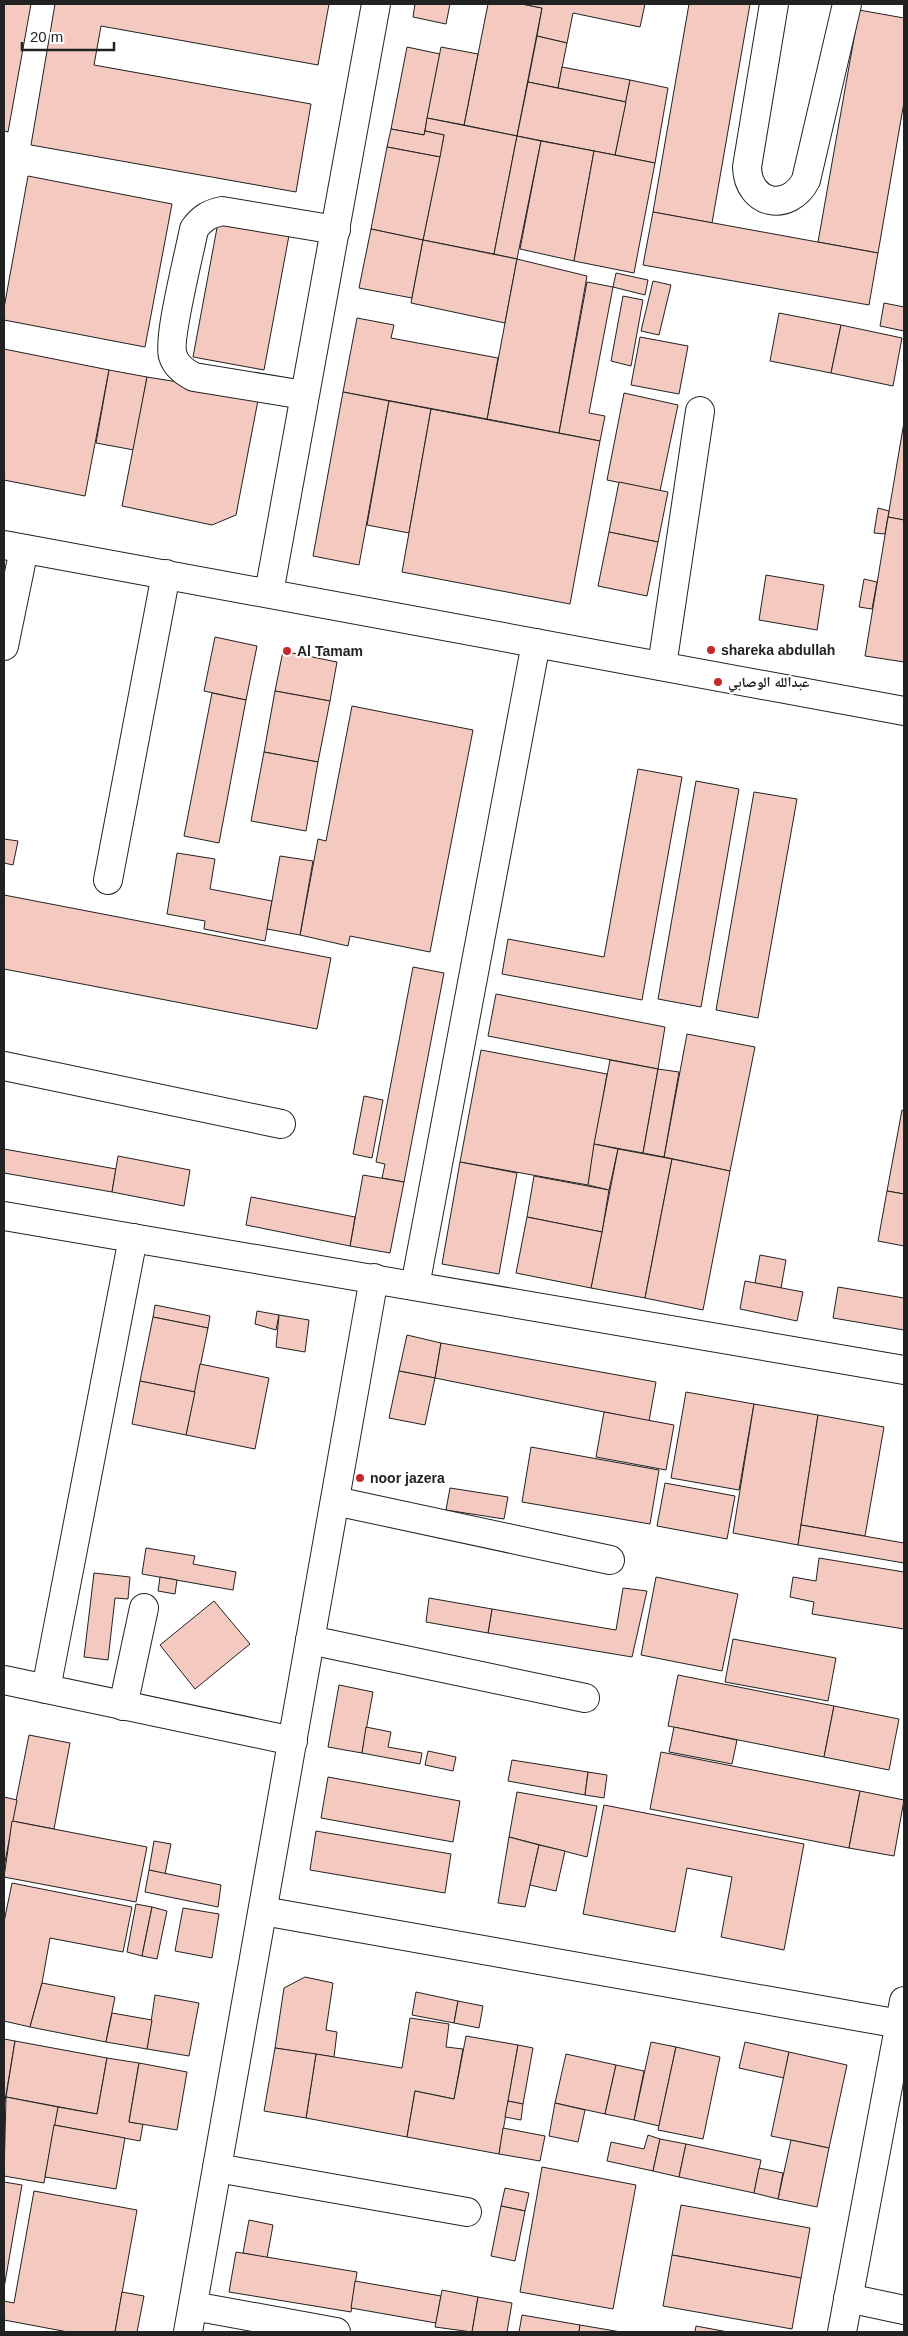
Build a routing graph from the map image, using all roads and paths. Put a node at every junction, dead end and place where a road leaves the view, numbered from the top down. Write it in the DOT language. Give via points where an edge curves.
graph roads {
  1 [pos="376,4"];
  2 [pos="774,4"];
  3 [pos="848,4"];
  4 [pos="336,230"];
  5 [pos="304,395"];
  6 [pos="700,411"];
  7 [pos="14,547"];
  8 [pos="166,574"];
  9 [pos="269,593"];
  10 [pos="536,643"];
  11 [pos="4,646"];
  12 [pos="662,666"];
  13 [pos="904,711"];
  14 [pos="108,880"];
  15 [pos="4,1066"];
  16 [pos="281,1124"];
  17 [pos="4,1216"];
  18 [pos="132,1238"];
  19 [pos="374,1278"];
  20 [pos="414,1286"];
  21 [pos="904,1370"];
  22 [pos="335,1501"];
  23 [pos="610,1560"];
  24 [pos="144,1608"];
  25 [pos="310,1640"];
  26 [pos="4,1680"];
  27 [pos="46,1689"];
  28 [pos="584,1698"];
  29 [pos="124,1706"];
  30 [pos="293,1741"];
  31 [pos="263,1911"];
  32 [pos="902,2013"];
  33 [pos="217,2168"];
  34 [pos="467,2212"];
  35 [pos="848,2298"];
  36 [pos="193,2306"];
  37 [pos="904,2310"];
  38 [pos="188,2332"];
  39 [pos="336,2332"];
  40 [pos="842,2332"];
  1 -- 4 [label="street"];
  2 -- 3 [label="street" via="747,167 750,184 755,191 763,197 780,201 796,194 806,180"];
  4 -- 5 [label="street"];
  4 -- 5 [label="street" via="222,211 210,213 194,229 170,345 177,364 194,377"];
  5 -- 9 [label="street"];
  6 -- 12 [label="street"];
  7 -- 8 [label="street"];
  7 -- 11 [label="street"];
  8 -- 9 [label="street"];
  8 -- 14 [label="street"];
  9 -- 10 [label="street"];
  10 -- 12 [label="street"];
  10 -- 20 [label="street"];
  12 -- 13 [label="street"];
  15 -- 16 [label="street"];
  17 -- 18 [label="street"];
  18 -- 19 [label="street"];
  18 -- 27 [label="street"];
  19 -- 20 [label="street"];
  19 -- 22 [label="street"];
  20 -- 21 [label="street"];
  22 -- 23 [label="street"];
  22 -- 25 [label="street"];
  24 -- 29 [label="street"];
  25 -- 28 [label="street"];
  25 -- 30 [label="street"];
  26 -- 27 [label="street"];
  27 -- 29 [label="street"];
  29 -- 30 [label="street"];
  30 -- 31 [label="street"];
  31 -- 32 [label="street"];
  31 -- 33 [label="street"];
  32 -- 35 [label="street"];
  33 -- 34 [label="street"];
  33 -- 36 [label="street"];
  35 -- 37 [label="street"];
  35 -- 40 [label="street"];
  36 -- 38 [label="street"];
  36 -- 39 [label="street"];
}
